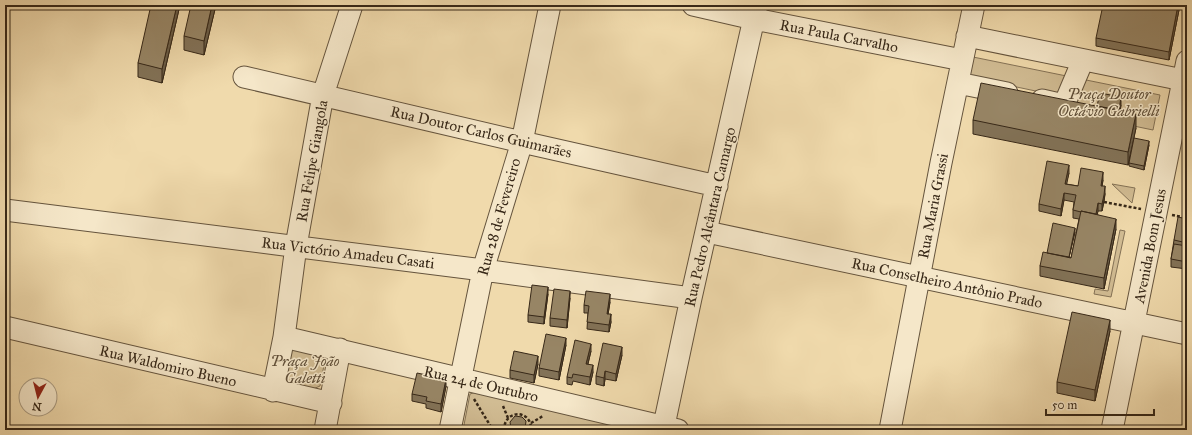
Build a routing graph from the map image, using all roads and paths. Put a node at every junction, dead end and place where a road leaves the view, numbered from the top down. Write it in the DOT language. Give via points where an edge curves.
graph roads {
  1 [pos="352,5"];
  2 [pos="550,5"];
  3 [pos="693,5"];
  4 [pos="974,5"];
  5 [pos="756,12"];
  6 [pos="967,36"];
  7 [pos="962,60"];
  8 [pos="1083,60"];
  9 [pos="1185,70"];
  10 [pos="244,77"];
  11 [pos="958,83"];
  12 [pos="323,95"];
  13 [pos="1182,111"];
  14 [pos="522,142"];
  15 [pos="717,186"];
  16 [pos="1104,202"];
  17 [pos="5,210"];
  18 [pos="1164,214"];
  19 [pos="1187,218"];
  20 [pos="707,232"];
  21 [pos="296,246"];
  22 [pos="483,270"];
  23 [pos="920,277"];
  24 [pos="691,298"];
  25 [pos="1134,323"];
  26 [pos="5,327"];
  27 [pos="1187,334"];
  28 [pos="284,337"];
  29 [pos="340,349"];
  30 [pos="465,386"];
  31 [pos="273,391"];
  32 [pos="331,403"];
  33 [pos="669,429"];
  34 [pos="325,430"];
  35 [pos="450,430"];
  36 [pos="493,430"];
  37 [pos="504,430"];
  38 [pos="531,430"];
  39 [pos="890,430"];
  40 [pos="1112,430"];
  1 -- 12 [label="street, Rua Felipe Giangola"];
  2 -- 14 [label="street, Rua 28 de Fevereiro"];
  3 -- 5 [label="street, Rua Paula Carvalho"];
  4 -- 6 [label="street, Rua Maria Grassi"];
  5 -- 7 [label="street, Rua Paula Carvalho"];
  5 -- 15 [label="street, Rua Pedro Alcântara Camargo"];
  6 -- 7 [label="street, Rua Maria Grassi"];
  6 -- 8 [label="street"];
  7 -- 11 [label="street, Rua Maria Grassi"];
  8 -- 9 [label="street"];
  8 -- 11 [label="street" via="1064,105"];
  9 -- 13 [label="street, Avenida Bom Jesus"];
  10 -- 12 [label="street, Rua Doutor Carlos Guimarães"];
  11 -- 23 [label="street, Rua Maria Grassi"];
  12 -- 14 [label="street, Rua Doutor Carlos Guimarães"];
  12 -- 21 [label="street, Rua Felipe Giangola"];
  13 -- 18 [label="street, Avenida Bom Jesus"];
  14 -- 15 [label="street, Rua Doutor Carlos Guimarães"];
  14 -- 22 [label="street, Rua 28 de Fevereiro"];
  15 -- 20 [label="street, Rua Pedro Alcântara Camargo"];
  16 -- 18 [label="path"];
  17 -- 21 [label="street, Rua Victório Amadeu Casati"];
  18 -- 19 [label="path"];
  18 -- 25 [label="street, Avenida Bom Jesus"];
  20 -- 23 [label="street, Rua Conselheiro Antônio Prado"];
  20 -- 24 [label="street, Rua Pedro Alcântara Camargo"];
  21 -- 22 [label="street, Rua Victório Amadeu Casati"];
  21 -- 28 [label="street, Rua Felipe Giangola"];
  22 -- 24 [label="street, Rua Victório Amadeu Casati"];
  22 -- 30 [label="street, Rua 28 de Fevereiro"];
  23 -- 25 [label="street, Rua Conselheiro Antônio Prado"];
  23 -- 39 [label="street, Rua Maria Grassi"];
  24 -- 33 [label="street, Rua Pedro Alcântara Camargo"];
  25 -- 27 [label="street, Rua Conselheiro Antônio Prado"];
  25 -- 40 [label="street, Avenida Bom Jesus"];
  26 -- 31 [label="street, Rua Waldomiro Bueno"];
  28 -- 29 [label="street, Rua 24 de Outubro"];
  28 -- 31 [label="street, Rua Felipe Giangola"];
  29 -- 30 [label="street, Rua 24 de Outubro"];
  29 -- 32 [label="street"];
  30 -- 33 [label="street, Rua 24 de Outubro"];
  30 -- 35 [label="street, Rua 28 de Fevereiro"];
  30 -- 36 [label="path"];
  31 -- 32 [label="street, Rua Waldomiro Bueno"];
  32 -- 34 [label="street"];
  37 -- 38 [label="path" via="508,418 516,414 529,420"];
}
